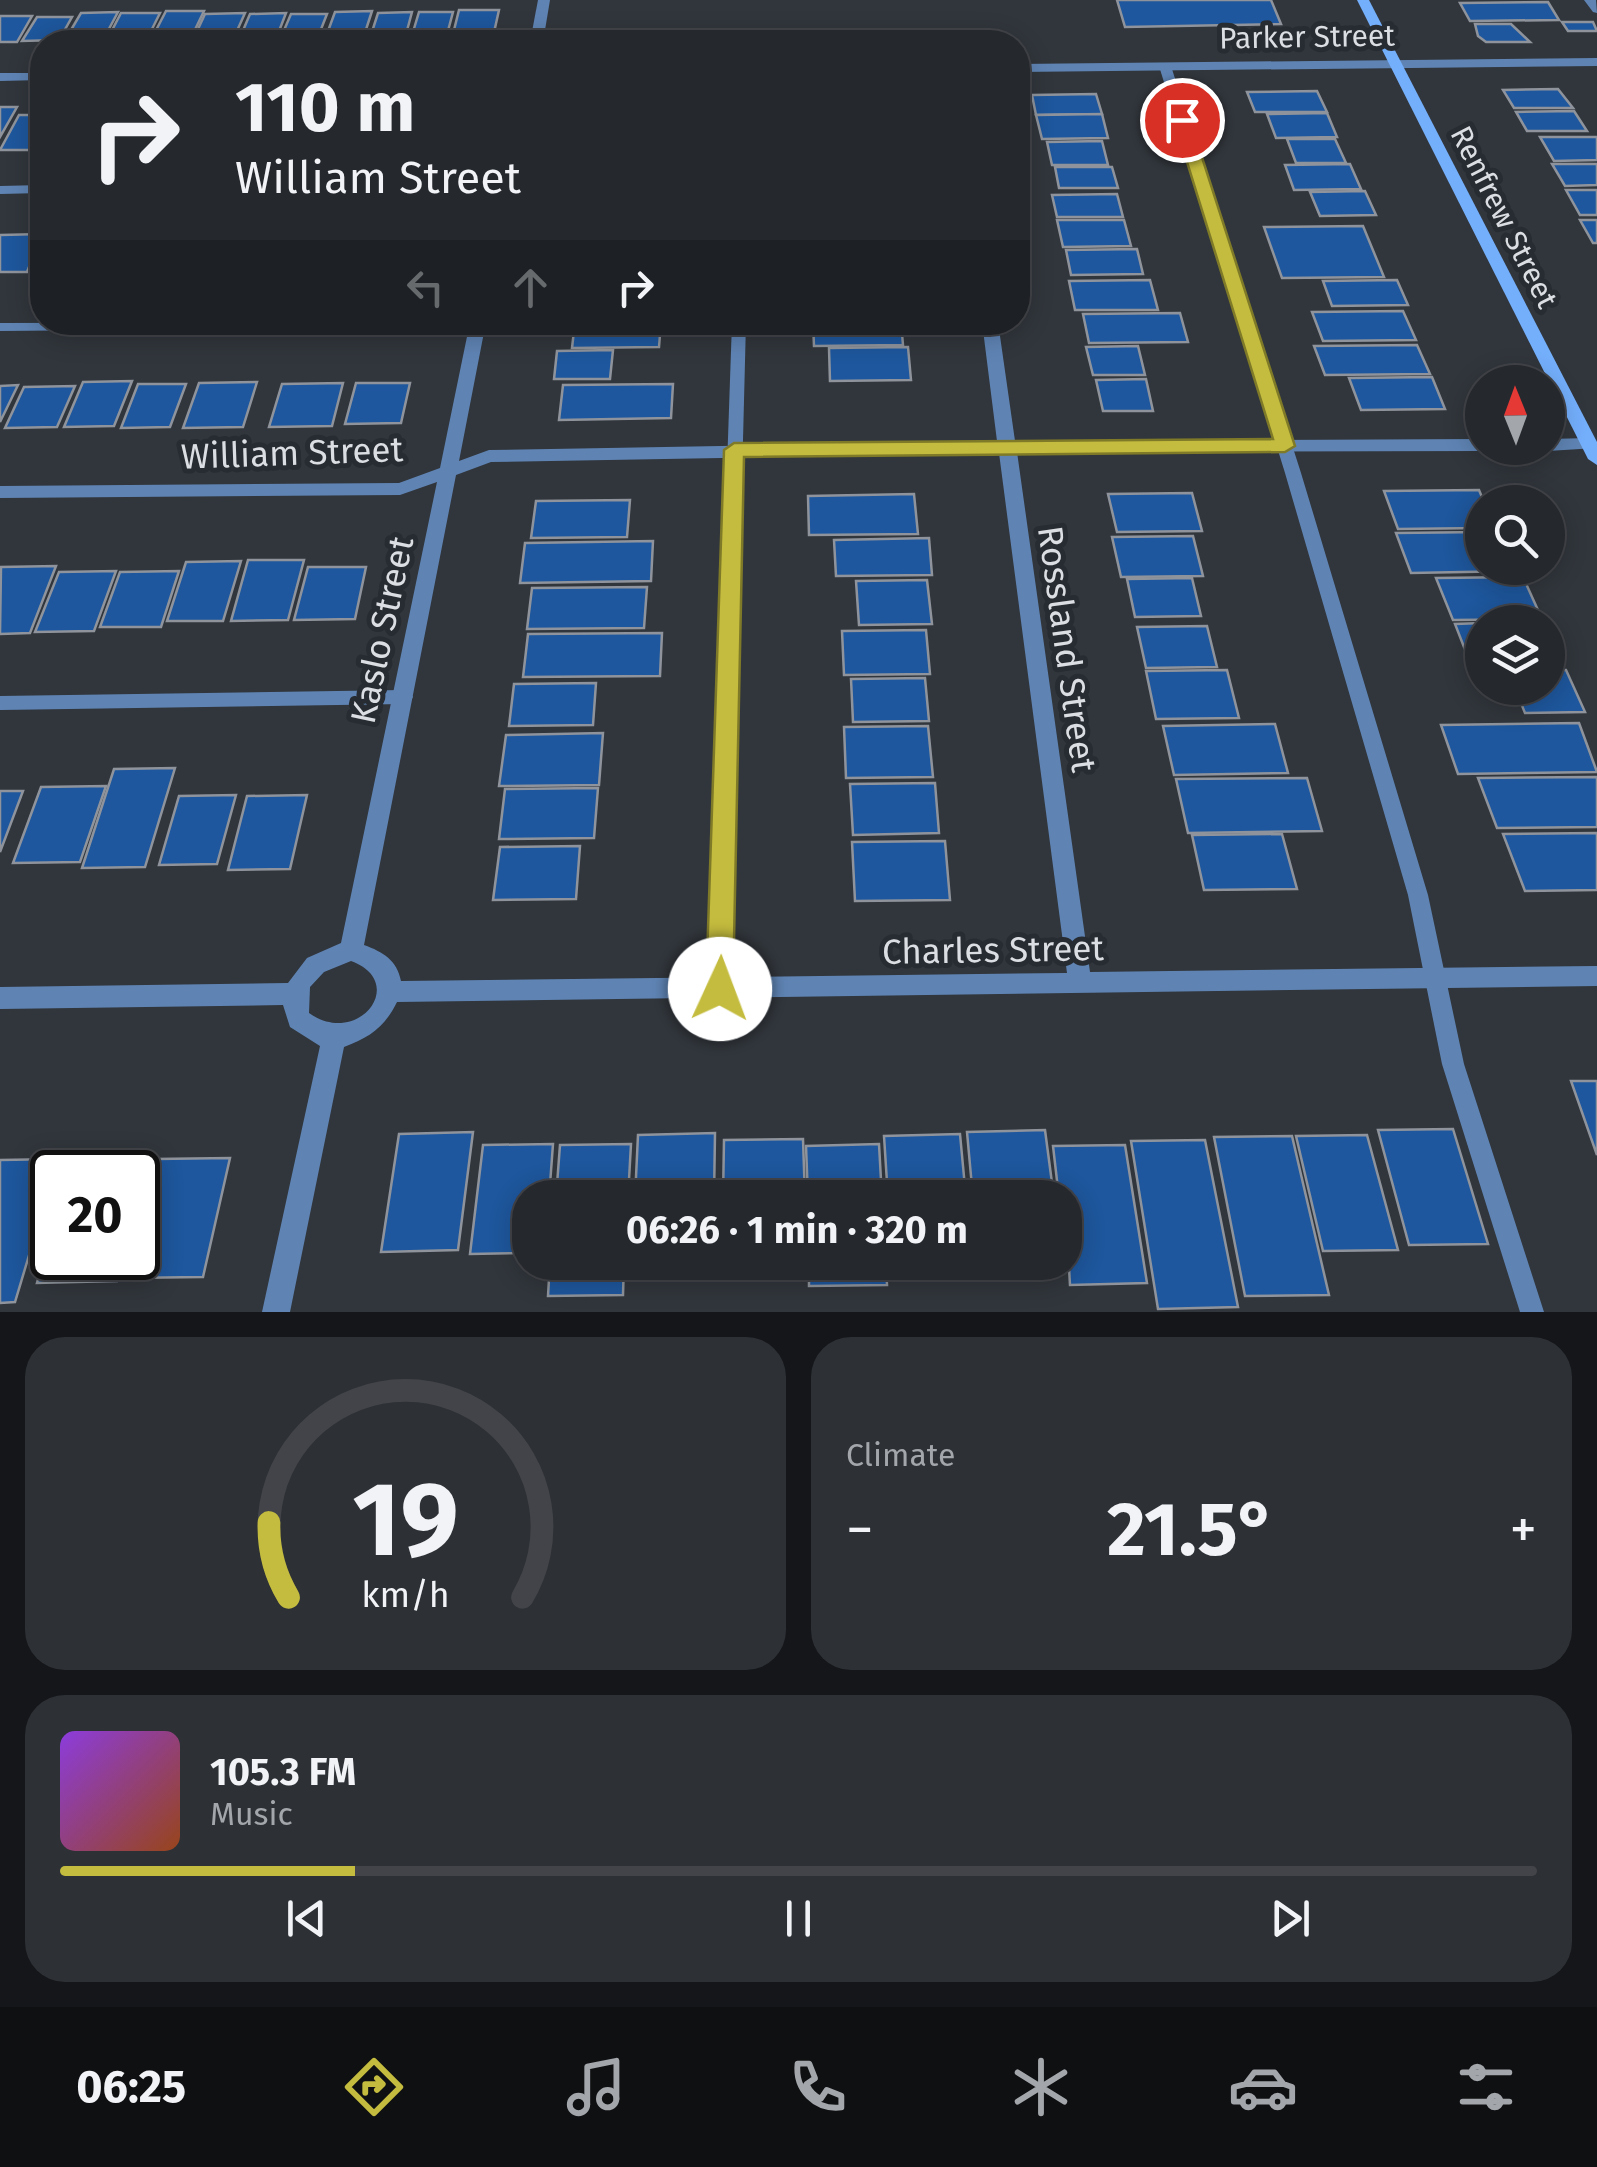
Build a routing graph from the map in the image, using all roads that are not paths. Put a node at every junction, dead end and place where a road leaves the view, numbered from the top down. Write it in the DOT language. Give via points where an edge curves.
graph roads {
  1 [pos="544,0"];
  2 [pos="1363,0"];
  3 [pos="1590,0"];
  4 [pos="1597,10"];
  5 [pos="538,30"];
  6 [pos="1597,62"];
  7 [pos="1394,63"];
  8 [pos="1165,66"];
  9 [pos="1030,68"];
  10 [pos="0,77"];
  11 [pos="30,77"];
  12 [pos="30,189"];
  13 [pos="0,190"];
  14 [pos="0,327"];
  15 [pos="30,327"];
  16 [pos="476,335"];
  17 [pos="738,335"];
  18 [pos="992,335"];
  19 [pos="1465,445"];
  20 [pos="1285,446"];
  21 [pos="1006,447"];
  22 [pos="1565,448"];
  23 [pos="734,450"];
  24 [pos="1593,452"];
  25 [pos="450,470"];
  26 [pos="0,492"];
  27 [pos="404,697"];
  28 [pos="0,702"];
  29 [pos="351,952"];
  30 [pos="1597,976"];
  31 [pos="1435,980"];
  32 [pos="1080,984"];
  33 [pos="720,989"];
  34 [pos="390,992"];
  35 [pos="294,994"];
  36 [pos="0,998"];
  37 [pos="334,1037"];
  38 [pos="276,1312"];
  39 [pos="1532,1312"];
  1 -- 5 [label="street"];
  2 -- 7 [label="street, Renfrew Street"];
  3 -- 4 [label="lane"];
  6 -- 7 [label="street, Parker Street"];
  7 -- 8 [label="street, Parker Street"];
  7 -- 24 [label="street, Renfrew Street"];
  8 -- 9 [label="street, Parker Street"];
  8 -- 20 [label="lane"];
  10 -- 11 [label="lane"];
  12 -- 13 [label="street"];
  14 -- 15 [label="lane"];
  16 -- 25 [label="street, Kaslo Street"];
  17 -- 23 [label="lane"];
  18 -- 21 [label="street, Rossland Street"];
  19 -- 20 [label="street, William Street"];
  20 -- 21 [label="street, William Street"];
  20 -- 31 [label="lane" via="1418,895"];
  21 -- 23 [label="street, William Street"];
  21 -- 32 [label="street, Rossland Street"];
  22 -- 24 [label="street"];
  23 -- 25 [label="street, William Street" via="489,456"];
  23 -- 33 [label="lane"];
  25 -- 26 [label="street, William Street" via="400,489"];
  25 -- 27 [label="street, Kaslo Street"];
  27 -- 28 [label="lane"];
  27 -- 29 [label="street, Kaslo Street"];
  29 -- 34 [label="street" via="386,968"];
  29 -- 35 [label="street" via="309,969"];
  30 -- 31 [label="street, Charles Street"];
  31 -- 32 [label="street, Charles Street"];
  31 -- 39 [label="lane" via="1453,1064"];
  32 -- 33 [label="street, Charles Street"];
  33 -- 34 [label="street, Charles Street"];
  34 -- 37 [label="street" via="364,1029"];
  35 -- 36 [label="street"];
  35 -- 37 [label="street" via="306,1029"];
  37 -- 38 [label="street"];
}
